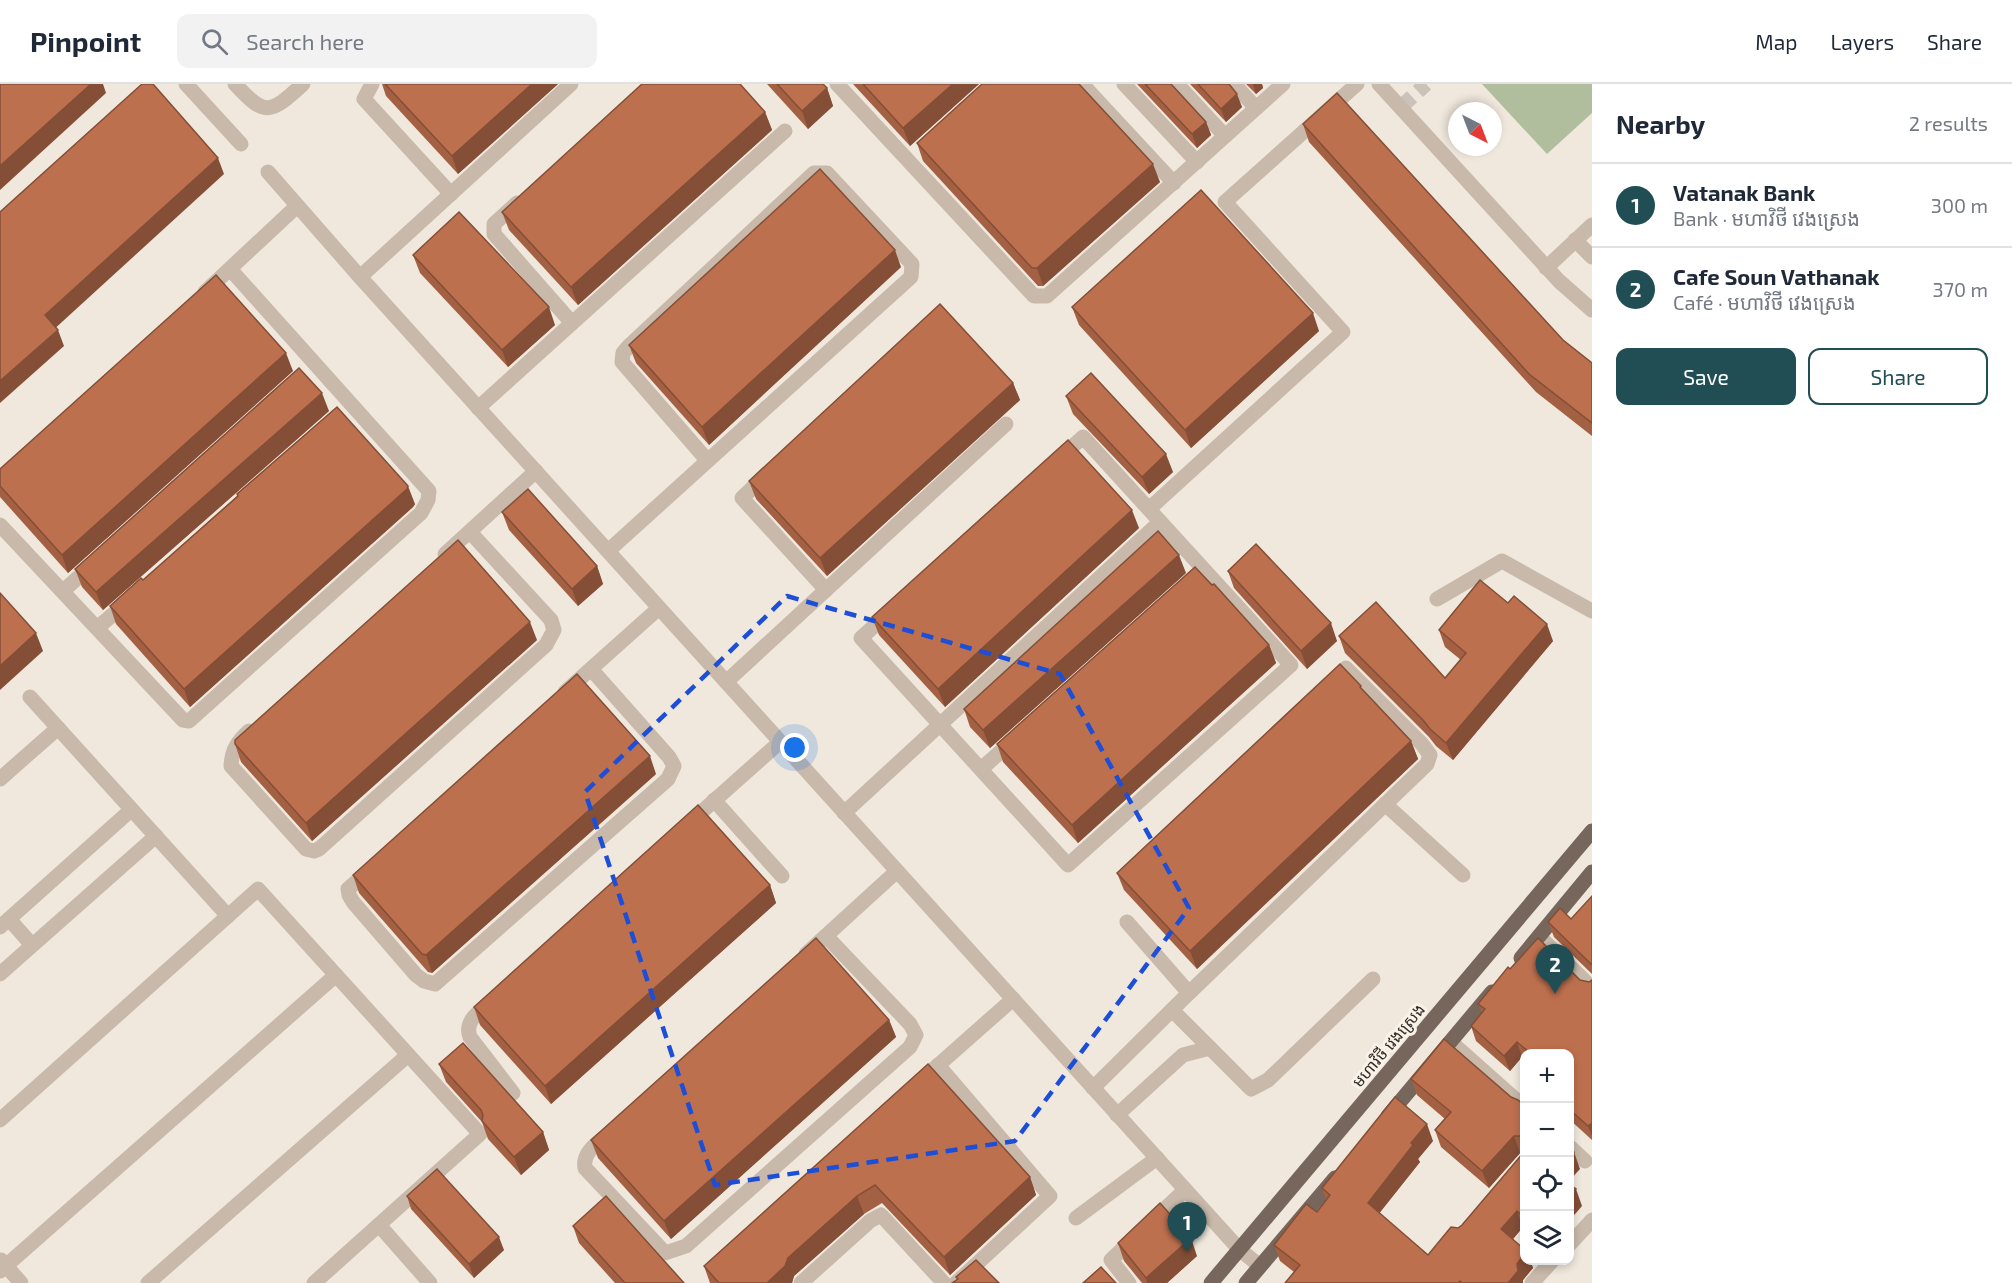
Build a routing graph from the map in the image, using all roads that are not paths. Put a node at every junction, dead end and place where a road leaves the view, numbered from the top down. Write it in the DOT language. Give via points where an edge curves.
graph roads {
  1 [pos="186,84"];
  2 [pos="235,84"];
  3 [pos="303,84"];
  4 [pos="372,84"];
  5 [pos="571,84"];
  6 [pos="837,84"];
  7 [pos="1082,84"];
  8 [pos="1124,84"];
  9 [pos="1177,84"];
  10 [pos="1234,84"];
  11 [pos="1283,84"];
  12 [pos="1357,84"];
  13 [pos="1379,84"];
  14 [pos="1256,108"];
  15 [pos="784,131"];
  16 [pos="1225,136"];
  17 [pos="242,144"];
  18 [pos="1197,162"];
  19 [pos="268,172"];
  20 [pos="1174,183"];
  21 [pos="528,193"];
  22 [pos="451,194"];
  23 [pos="297,206"];
  24 [pos="1592,225"];
  25 [pos="1575,240"];
  26 [pos="1592,257"];
  27 [pos="1546,268"];
  28 [pos="230,269"];
  29 [pos="360,277"];
  30 [pos="194,301"];
  31 [pos="1592,310"];
  32 [pos="572,322"];
  33 [pos="478,408"];
  34 [pos="1006,424"];
  35 [pos="707,460"];
  36 [pos="777,466"];
  37 [pos="536,471"];
  38 [pos="1149,509"];
  39 [pos="1160,522"];
  40 [pos="0,525"];
  41 [pos="470,532"];
  42 [pos="608,551"];
  43 [pos="106,552"];
  44 [pos="434,564"];
  45 [pos="141,590"];
  46 [pos="826,590"];
  47 [pos="63,591"];
  48 [pos="1437,599"];
  49 [pos="659,608"];
  50 [pos="1592,611"];
  51 [pos="97,628"];
  52 [pos="1346,668"];
  53 [pos="591,669"];
  54 [pos="726,682"];
  55 [pos="30,698"];
  56 [pos="556,700"];
  57 [pos="258,723"];
  58 [pos="940,725"];
  59 [pos="58,728"];
  60 [pos="1025,729"];
  61 [pos="780,741"];
  62 [pos="981,769"];
  63 [pos="0,779"];
  64 [pos="714,800"];
  65 [pos="1385,804"];
  66 [pos="131,810"];
  67 [pos="844,813"];
  68 [pos="1592,831"];
  69 [pos="679,832"];
  70 [pos="156,836"];
  71 [pos="383,858"];
  72 [pos="897,871"];
  73 [pos="1592,872"];
  74 [pos="1463,875"];
  75 [pos="782,876"];
  76 [pos="228,916"];
  77 [pos="1127,922"];
  78 [pos="4,923"];
  79 [pos="826,936"];
  80 [pos="1539,936"];
  81 [pos="32,945"];
  82 [pos="3,965"];
  83 [pos="791,968"];
  84 [pos="336,975"];
  85 [pos="1373,979"];
  86 [pos="1592,988"];
  87 [pos="502,992"];
  88 [pos="1189,993"];
  89 [pos="1013,999"];
  90 [pos="1172,1010"];
  91 [pos="1450,1042"];
  92 [pos="1210,1048"];
  93 [pos="408,1055"];
  94 [pos="938,1065"];
  95 [pos="1093,1088"];
  96 [pos="513,1093"];
  97 [pos="903,1096"];
  98 [pos="1520,1103"];
  99 [pos="1117,1115"];
  100 [pos="0,1120"];
  101 [pos="623,1121"];
  102 [pos="1374,1132"];
  103 [pos="1574,1151"];
  104 [pos="1157,1158"];
  105 [pos="1585,1161"];
  106 [pos="1344,1168"];
  107 [pos="1185,1190"];
  108 [pos="1076,1218"];
  109 [pos="1592,1220"];
  110 [pos="379,1225"];
  111 [pos="1574,1239"];
  112 [pos="1239,1249"];
  113 [pos="1548,1265"];
  114 [pos="2,1266"];
  115 [pos="1260,1266"];
  116 [pos="21,1283"];
  117 [pos="148,1283"];
  118 [pos="314,1283"];
  119 [pos="430,1283"];
  120 [pos="801,1283"];
  121 [pos="944,1283"];
  122 [pos="956,1283"];
  123 [pos="1129,1283"];
  124 [pos="1211,1283"];
  125 [pos="1246,1283"];
  126 [pos="1532,1283"];
  1 -- 17 [label="street"];
  2 -- 3 [label="street" via="252,103 267,109 279,106"];
  4 -- 22 [label="street" via="364,99"];
  5 -- 22 [label="street"];
  6 -- 20 [label="street" via="913,157 1034,296 1047,296"];
  7 -- 20 [label="street"];
  8 -- 18 [label="street"];
  9 -- 16 [label="street"];
  10 -- 14 [label="street"];
  11 -- 14 [label="street"];
  12 -- 38 [label="street" via="1225,202 1343,332"];
  13 -- 27 [label="street"];
  14 -- 16 [label="street"];
  15 -- 32 [label="street"];
  16 -- 18 [label="street"];
  18 -- 20 [label="street"];
  19 -- 23 [label="street"];
  21 -- 32 [label="street" via="494,224 494,234"];
  22 -- 29 [label="street"];
  23 -- 28 [label="street"];
  23 -- 29 [label="street"];
  24 -- 25 [label="street"];
  25 -- 26 [label="street"];
  25 -- 27 [label="street"];
  27 -- 31 [label="street"];
  28 -- 30 [label="street"];
  28 -- 51 [label="street" via="346,408 429,491 428,500 421,513 189,721 183,720"];
  29 -- 33 [label="street"];
  32 -- 33 [label="street"];
  33 -- 37 [label="street"];
  34 -- 46 [label="street"];
  35 -- 35 [label="street" via="622,362 623,353 813,173 827,173 912,264 911,277"];
  35 -- 42 [label="street"];
  36 -- 46 [label="street" via="742,498"];
  37 -- 41 [label="street"];
  37 -- 42 [label="street"];
  38 -- 39 [label="street"];
  38 -- 58 [label="street" via="1083,437 861,638"];
  39 -- 58 [label="street"];
  39 -- 62 [label="street" via="1199,574 1291,665 1068,865"];
  40 -- 47 [label="street"];
  41 -- 44 [label="street"];
  41 -- 57 [label="street" via="551,620 554,630 546,645 314,851 306,849 231,766 231,752"];
  42 -- 49 [label="street"];
  43 -- 47 [label="street"];
  45 -- 51 [label="street"];
  46 -- 54 [label="street"];
  47 -- 51 [label="street"];
  48 -- 50 [label="street" via="1502,561"];
  49 -- 53 [label="street"];
  49 -- 54 [label="street"];
  52 -- 65 [label="street" via="1430,755 1427,764"];
  53 -- 56 [label="street"];
  53 -- 71 [label="street" via="669,757 674,766 668,779 435,984 416,975 348,895 348,889"];
  54 -- 61 [label="street"];
  55 -- 59 [label="street"];
  58 -- 62 [label="street"];
  58 -- 67 [label="street"];
  59 -- 63 [label="street"];
  59 -- 66 [label="street"];
  60 -- 62 [label="street"];
  61 -- 64 [label="street"];
  61 -- 67 [label="street"];
  64 -- 69 [label="street"];
  64 -- 75 [label="street"];
  65 -- 74 [label="street"];
  65 -- 88 [label="street"];
  66 -- 70 [label="street"];
  66 -- 78 [label="street"];
  67 -- 72 [label="street"];
  68 -- 112 [label="main road, មហាវិថី វេងស្រេង"];
  70 -- 76 [label="street"];
  70 -- 81 [label="street"];
  72 -- 79 [label="street"];
  72 -- 89 [label="street"];
  73 -- 80 [label="main road"];
  76 -- 84 [label="street" via="258,889"];
  76 -- 100 [label="street"];
  77 -- 88 [label="street"];
  78 -- 81 [label="street"];
  79 -- 83 [label="street"];
  79 -- 101 [label="street" via="916,1035 901,1055 686,1246 666,1253 585,1168 587,1153"];
  80 -- 86 [label="street"];
  80 -- 91 [label="main road"];
  81 -- 82 [label="street"];
  84 -- 93 [label="street"];
  84 -- 114 [label="street"];
  85 -- 92 [label="street" via="1268,1080 1251,1089"];
  87 -- 96 [label="street" via="469,1022 467,1029"];
  88 -- 90 [label="street"];
  89 -- 94 [label="street"];
  89 -- 95 [label="street"];
  90 -- 92 [label="street"];
  90 -- 95 [label="street"];
  91 -- 98 [label="street"];
  91 -- 102 [label="main road"];
  92 -- 99 [label="street" via="1183,1055"];
  93 -- 110 [label="street" via="480,1134"];
  93 -- 117 [label="street"];
  94 -- 97 [label="street"];
  94 -- 122 [label="street" via="1050,1196"];
  95 -- 99 [label="street"];
  99 -- 104 [label="street"];
  103 -- 105 [label="street"];
  104 -- 107 [label="street"];
  104 -- 108 [label="street"];
  106 -- 115 [label="main road"];
  107 -- 112 [label="street"];
  107 -- 123 [label="street" via="1111,1260"];
  109 -- 111 [label="street"];
  110 -- 118 [label="street"];
  110 -- 119 [label="street"];
  112 -- 115 [label="street"];
  112 -- 124 [label="main road, មហាវិថី វេងស្រេង"];
  113 -- 126 [label="street"];
  114 -- 116 [label="street"];
  115 -- 125 [label="main road"];
  120 -- 121 [label="street" via="881,1215"];
}
